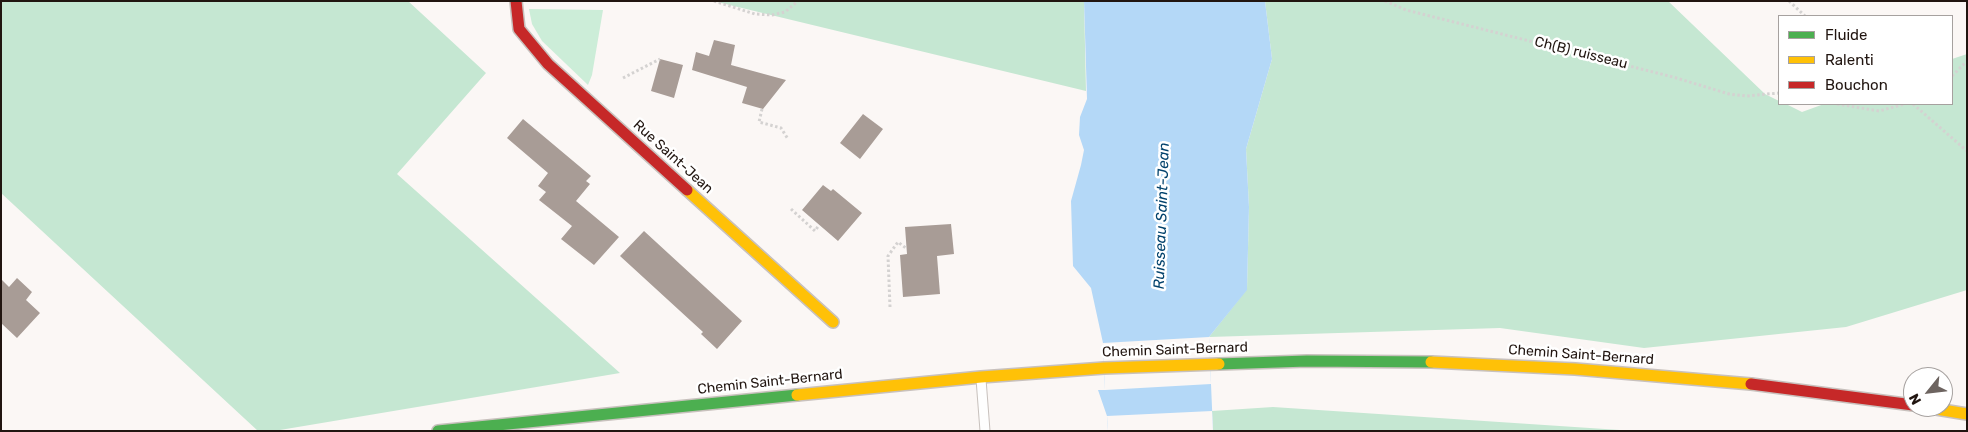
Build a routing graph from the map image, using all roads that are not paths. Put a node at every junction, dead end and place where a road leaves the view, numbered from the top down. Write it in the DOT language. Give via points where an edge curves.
graph roads {
  1 [pos="516,1"];
  2 [pos="833,322"];
  3 [pos="981,377"];
  4 [pos="1903,405"];
  5 [pos="1953,412"];
  6 [pos="1967,414"];
  7 [pos="438,431"];
  8 [pos="986,431"];
  1 -- 2 [label="street, Rue Saint-Jean" via="519,29 548,64"];
  3 -- 4 [label="street, Chemin Saint-Bernard" via="1210,363 1425,362 1575,368 1718,380"];
  3 -- 7 [label="street, Chemin Saint-Bernard"];
  3 -- 8 [label="lane"];
  5 -- 6 [label="street"];
}
